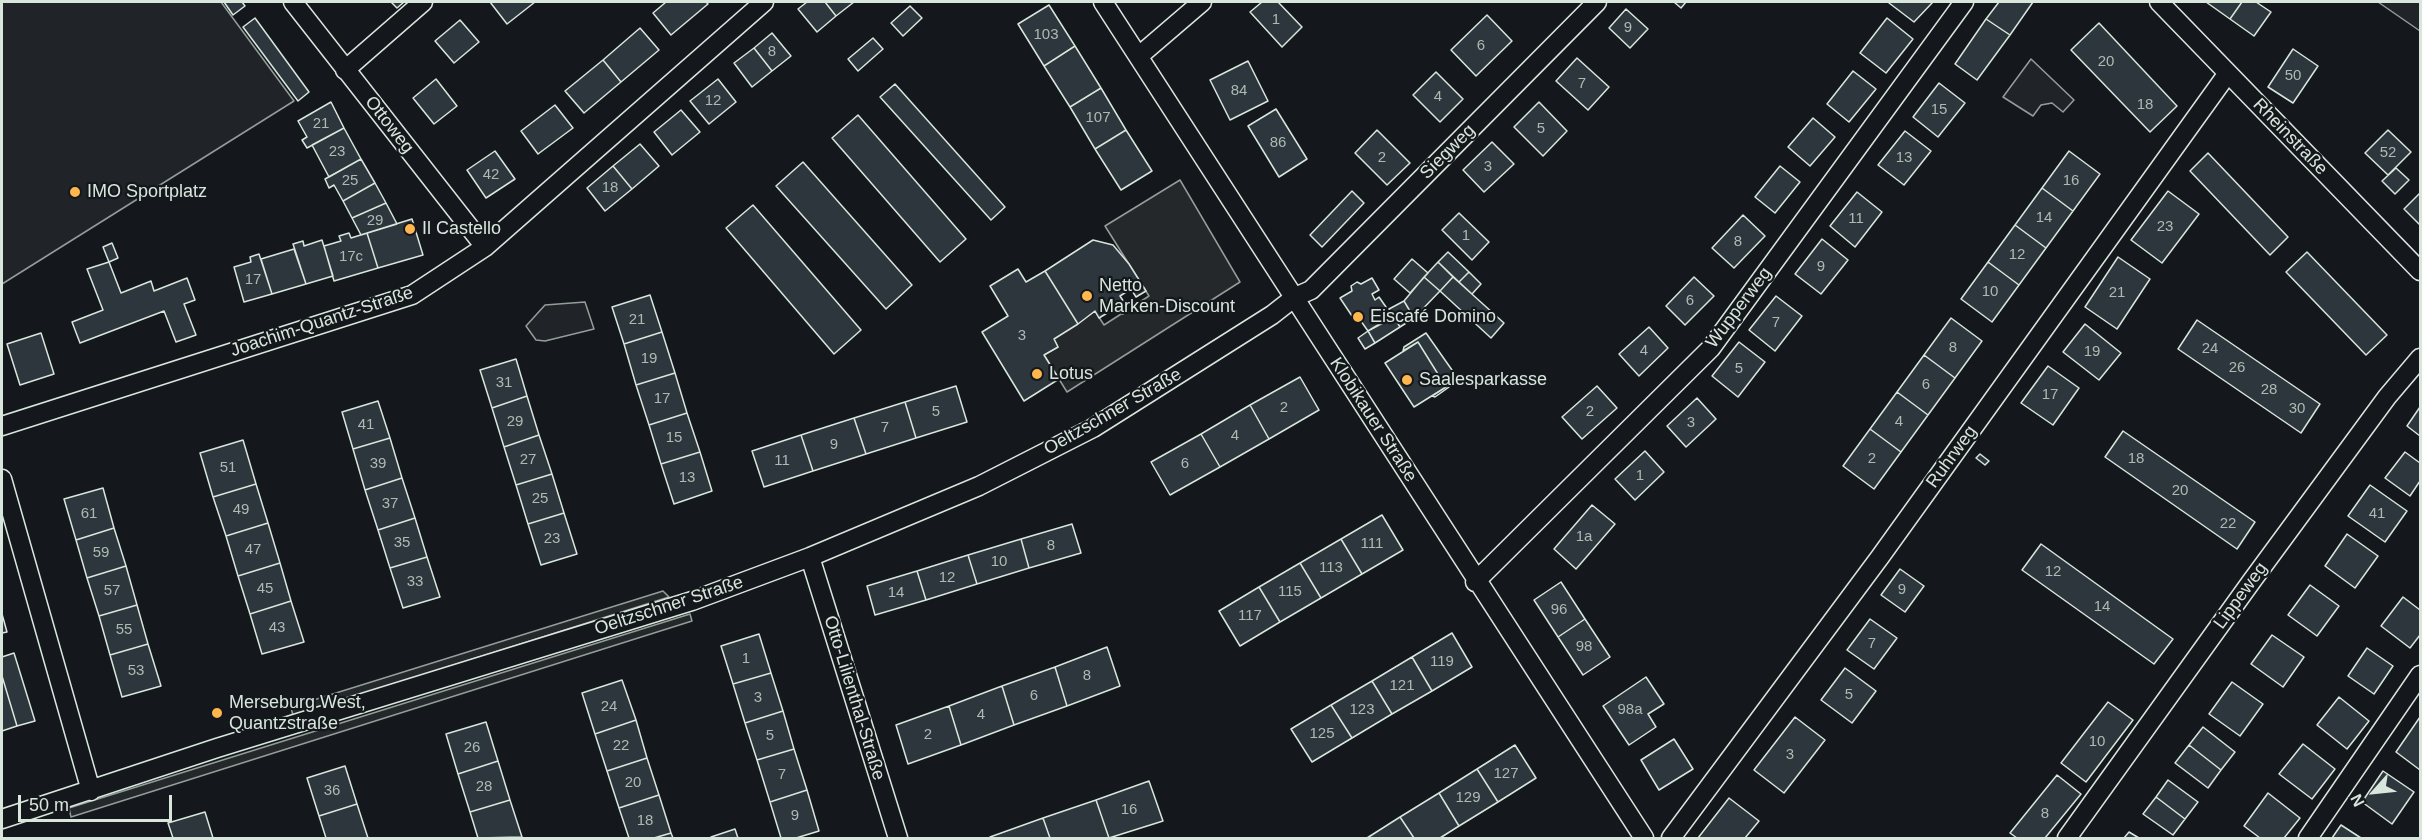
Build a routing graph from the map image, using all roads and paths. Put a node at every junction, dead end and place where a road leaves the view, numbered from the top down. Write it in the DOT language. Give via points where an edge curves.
graph roads {
  1 [pos="293,2"];
  2 [pos="423,2"];
  3 [pos="764,2"];
  4 [pos="1103,2"];
  5 [pos="1202,2"];
  6 [pos="1597,2"];
  7 [pos="1964,2"];
  8 [pos="2159,2"];
  9 [pos="1139,56"];
  10 [pos="345,69"];
  11 [pos="2228,73"];
  12 [pos="485,247"];
  13 [pos="2421,272"];
  14 [pos="1295,297"];
  15 [pos="2421,358"];
  16 [pos="2,426"];
  17 [pos="2,479"];
  18 [pos="810,557"];
  19 [pos="1475,582"];
  20 [pos="2421,675"];
  21 [pos="91,791"];
  22 [pos="2,819"];
  23 [pos="898,838"];
  24 [pos="1644,838"];
  25 [pos="1671,838"];
  26 [pos="2067,838"];
  27 [pos="2308,838"];
  1 -- 10 [label="street, Ottoweg"];
  2 -- 10 [label="street"];
  3 -- 12 [label="street, Joachim-Quantz-Straße"];
  4 -- 9 [label="street, Klobikauer Straße"];
  5 -- 9 [label="street"];
  6 -- 14 [label="street, Siegweg" via="1311,290"];
  7 -- 19 [label="street, Wupperweg" via="1711,348"];
  8 -- 11 [label="street, Rheinstraße"];
  9 -- 14 [label="street, Klobikauer Straße"];
  10 -- 12 [label="street, Ottoweg"];
  11 -- 13 [label="street, Rheinstraße"];
  11 -- 25 [label="street, Ruhrweg" via="1880,557"];
  12 -- 16 [label="street, Joachim-Quantz-Straße" via="412,295"];
  14 -- 18 [label="street, Oeltzschner Straße" via="1093,428 979,486"];
  14 -- 19 [label="street, Klobikauer Straße"];
  15 -- 26 [label="street, Lippeweg" via="2387,397"];
  17 -- 21 [label="street"];
  18 -- 21 [label="street, Oeltzschner Straße" via="692,601 217,748"];
  18 -- 23 [label="street, Otto-Lilienthal-Straße"];
  19 -- 24 [label="street, Klobikauer Straße"];
  20 -- 27 [label="street"];
  21 -- 22 [label="street, Oeltzschner Straße"];
}
